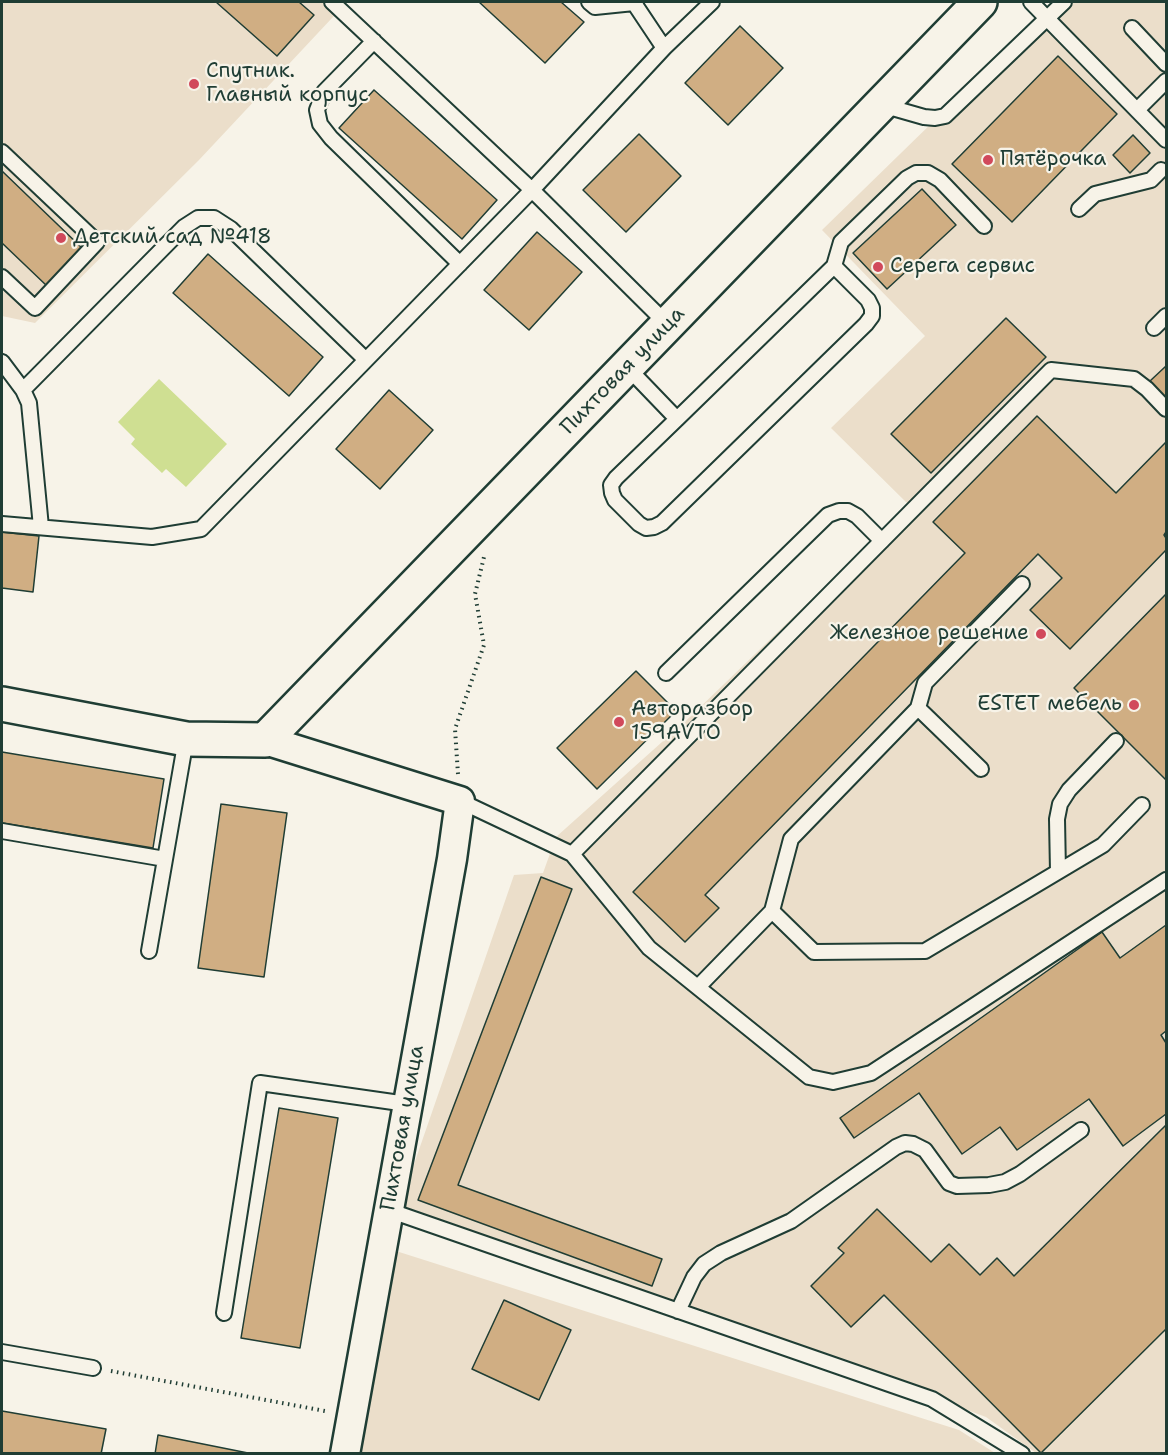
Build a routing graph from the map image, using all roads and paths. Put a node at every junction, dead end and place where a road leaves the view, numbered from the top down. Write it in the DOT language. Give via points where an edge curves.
graph roads {
  1 [pos="332,2"];
  2 [pos="589,2"];
  3 [pos="635,2"];
  4 [pos="712,2"];
  5 [pos="980,2"];
  6 [pos="1031,2"];
  7 [pos="1064,2"];
  8 [pos="1047,18"];
  9 [pos="1132,28"];
  10 [pos="374,41"];
  11 [pos="664,48"];
  12 [pos="1167,64"];
  13 [pos="1167,81"];
  14 [pos="880,105"];
  15 [pos="1137,110"];
  16 [pos="1167,140"];
  17 [pos="2,152"];
  18 [pos="1165,170"];
  19 [pos="532,190"];
  20 [pos="1080,209"];
  21 [pos="984,226"];
  22 [pos="460,264"];
  23 [pos="834,266"];
  24 [pos="2,277"];
  25 [pos="1167,316"];
  26 [pos="668,325"];
  27 [pos="1154,328"];
  28 [pos="366,360"];
  29 [pos="2,362"];
  30 [pos="627,367"];
  31 [pos="23,390"];
  32 [pos="1167,409"];
  33 [pos="677,418"];
  34 [pos="2,524"];
  35 [pos="41,527"];
  36 [pos="882,541"];
  37 [pos="486,552"];
  38 [pos="1022,584"];
  39 [pos="666,673"];
  40 [pos="2,704"];
  41 [pos="918,708"];
  42 [pos="186,740"];
  43 [pos="265,740"];
  44 [pos="1116,741"];
  45 [pos="981,769"];
  46 [pos="460,801"];
  47 [pos="1142,805"];
  48 [pos="2,831"];
  49 [pos="572,854"];
  50 [pos="165,859"];
  51 [pos="1058,872"];
  52 [pos="1167,880"];
  53 [pos="772,911"];
  54 [pos="149,951"];
  55 [pos="698,987"];
  56 [pos="407,1104"];
  57 [pos="1081,1130"];
  58 [pos="388,1210"];
  59 [pos="678,1311"];
  60 [pos="224,1313"];
  61 [pos="2,1352"];
  62 [pos="93,1368"];
  63 [pos="351,1416"];
  64 [pos="345,1454"];
  65 [pos="1022,1454"];
  1 -- 10 [label="lane"];
  2 -- 3 [label="lane" via="595,7"];
  3 -- 11 [label="lane"];
  4 -- 11 [label="lane"];
  5 -- 14 [label="main road, Пихтовая улица"];
  6 -- 8 [label="lane"];
  7 -- 8 [label="lane"];
  8 -- 14 [label="lane" via="945,116 924,117"];
  8 -- 15 [label="lane"];
  9 -- 12 [label="lane"];
  10 -- 19 [label="lane"];
  10 -- 22 [label="lane" via="324,92 317,110 320,124"];
  11 -- 19 [label="lane"];
  13 -- 15 [label="lane"];
  14 -- 26 [label="main road, Пихтовая улица"];
  15 -- 16 [label="lane"];
  17 -- 24 [label="lane" via="97,242 35,308"];
  18 -- 20 [label="lane" via="1151,180 1095,194"];
  19 -- 22 [label="lane"];
  19 -- 26 [label="lane"];
  21 -- 23 [label="lane" via="940,180 928,173 916,173 841,242"];
  22 -- 28 [label="lane"];
  23 -- 33 [label="lane"];
  23 -- 33 [label="lane" via="868,300 872,316 662,523 646,528 615,500 611,485"];
  25 -- 27 [label="lane"];
  26 -- 30 [label="main road, Пихтовая улица"];
  28 -- 31 [label="lane" via="231,230 214,218 198,218 184,227"];
  28 -- 35 [label="lane" via="201,529 152,537"];
  29 -- 31 [label="lane"];
  30 -- 33 [label="lane"];
  30 -- 43 [label="main road, Пихтовая улица"];
  31 -- 35 [label="lane" via="32,421"];
  32 -- 36 [label="lane" via="1134,380 1051,370"];
  34 -- 35 [label="lane"];
  36 -- 39 [label="lane" via="848,511 828,515"];
  36 -- 49 [label="lane"];
  37 -- 46 [label="path" via="475,594 484,645 455,729"];
  38 -- 41 [label="lane" via="925,683"];
  40 -- 42 [label="main road"];
  41 -- 45 [label="lane"];
  41 -- 53 [label="lane" via="791,839"];
  42 -- 43 [label="main road"];
  42 -- 50 [label="lane"];
  43 -- 46 [label="street"];
  44 -- 51 [label="lane" via="1060,804"];
  46 -- 49 [label="lane"];
  46 -- 56 [label="street, Пихтовая улица" via="453,859"];
  47 -- 51 [label="lane" via="1103,845"];
  48 -- 50 [label="lane"];
  49 -- 55 [label="lane" via="649,948"];
  50 -- 54 [label="lane"];
  51 -- 53 [label="lane" via="925,951 814,952"];
  52 -- 55 [label="lane" via="871,1073 833,1082 809,1077"];
  53 -- 55 [label="lane"];
  56 -- 58 [label="street, Пихтовая улица"];
  56 -- 60 [label="lane" via="260,1083"];
  57 -- 59 [label="lane" via="1020,1174 989,1185 949,1183 925,1150 905,1143 896,1147 791,1221 704,1264"];
  58 -- 59 [label="lane"];
  58 -- 63 [label="street, Пихтовая улица"];
  59 -- 65 [label="lane" via="932,1399"];
  61 -- 62 [label="lane"];
  62 -- 63 [label="path"];
  63 -- 64 [label="street, Пихтовая улица"];
}
